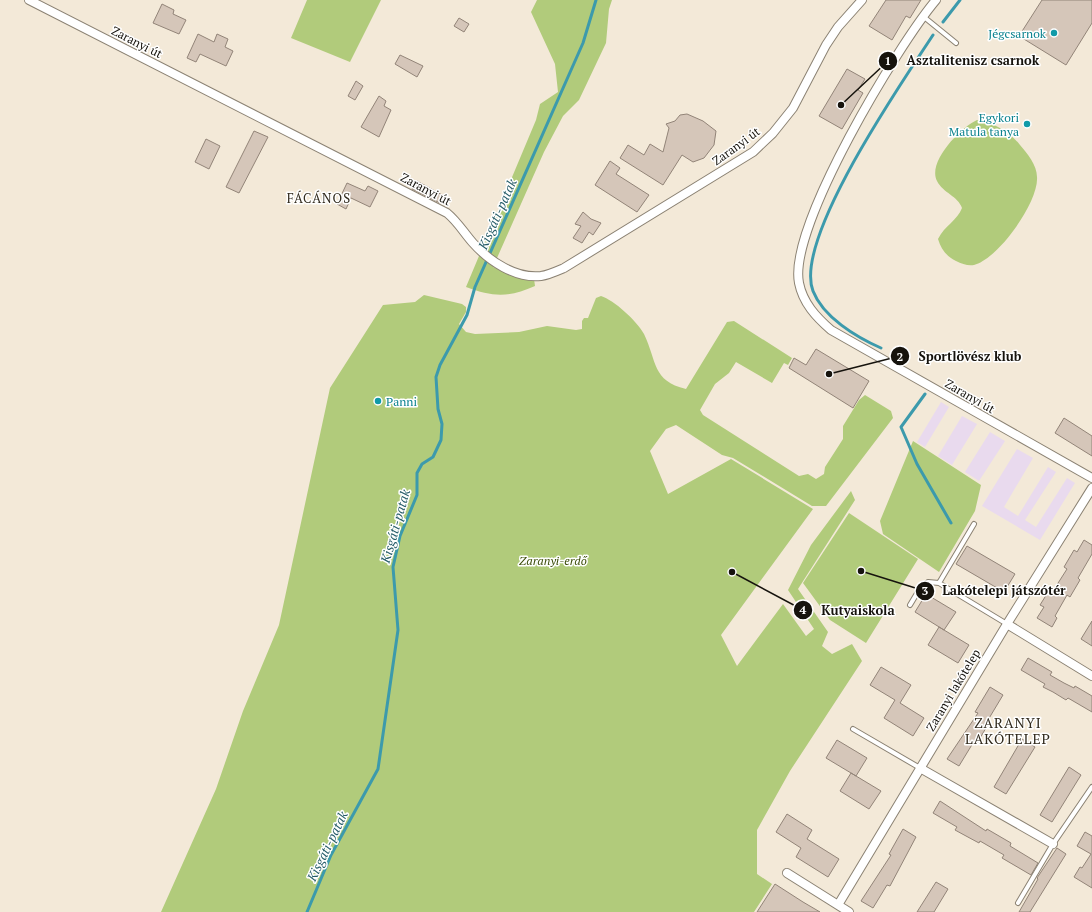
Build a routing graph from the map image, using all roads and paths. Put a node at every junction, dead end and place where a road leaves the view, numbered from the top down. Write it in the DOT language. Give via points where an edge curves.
graph roads {
  1 [pos="29,0"];
  2 [pos="862,0"];
  3 [pos="936,0"];
  4 [pos="924,17"];
  5 [pos="956,43"];
  6 [pos="1092,478"];
  7 [pos="1092,488"];
  8 [pos="974,524"];
  9 [pos="939,583"];
  10 [pos="910,605"];
  11 [pos="1007,624"];
  12 [pos="1092,676"];
  13 [pos="853,728"];
  14 [pos="920,768"];
  15 [pos="1092,787"];
  16 [pos="1053,844"];
  17 [pos="787,873"];
  18 [pos="1018,903"];
  19 [pos="838,905"];
  20 [pos="850,912"];
  1 -- 2 [label="street, Zaranyi út" via="447,213 482,253 496,263 518,273 540,276 564,268 753,152 784,122 838,26"];
  3 -- 4 [label="street, Zaranyi út"];
  4 -- 5 [label="lane"];
  4 -- 6 [label="street, Zaranyi út" via="881,81 822,191 802,248 798,266 799,283 816,317 831,330"];
  7 -- 11 [label="street, Zaranyi lakótelep"];
  8 -- 9 [label="lane"];
  9 -- 10 [label="lane" via="928,582"];
  9 -- 11 [label="lane"];
  11 -- 12 [label="street"];
  11 -- 14 [label="street, Zaranyi lakótelep"];
  13 -- 14 [label="lane"];
  14 -- 16 [label="street"];
  14 -- 19 [label="street, Zaranyi lakótelep"];
  15 -- 16 [label="lane"];
  16 -- 18 [label="lane"];
  17 -- 19 [label="street"];
  19 -- 20 [label="street"];
}
